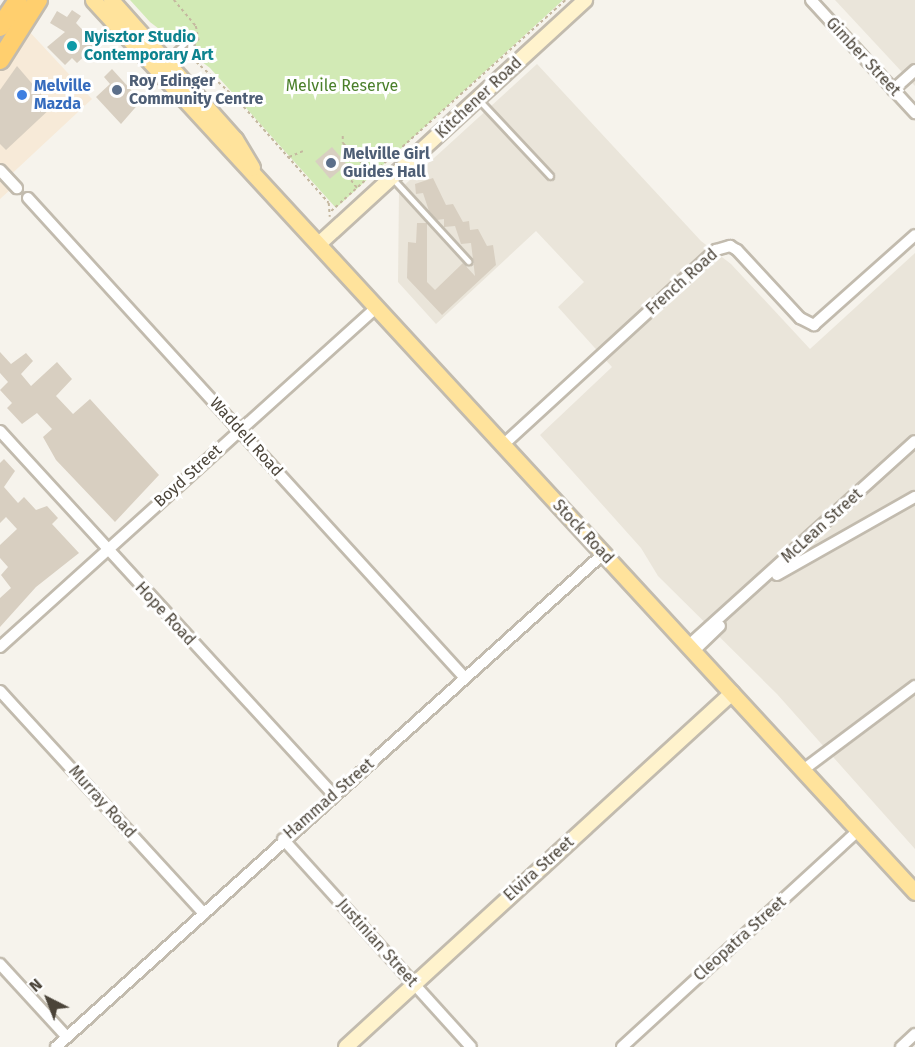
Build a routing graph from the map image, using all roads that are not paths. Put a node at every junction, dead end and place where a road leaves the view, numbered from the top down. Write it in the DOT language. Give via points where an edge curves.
graph roads {
  1 [pos="18,0"];
  2 [pos="38,0"];
  3 [pos="93,0"];
  4 [pos="111,0"];
  5 [pos="585,0"];
  6 [pos="811,0"];
  7 [pos="2,18"];
  8 [pos="0,60"];
  9 [pos="165,69"];
  10 [pos="915,70"];
  11 [pos="893,90"];
  12 [pos="478,99"];
  13 [pos="915,113"];
  14 [pos="0,170"];
  15 [pos="550,176"];
  16 [pos="392,178"];
  17 [pos="17,188"];
  18 [pos="28,198"];
  19 [pos="915,235"];
  20 [pos="319,244"];
  21 [pos="468,261"];
  22 [pos="377,307"];
  23 [pos="239,429"];
  24 [pos="0,431"];
  25 [pos="915,441"];
  26 [pos="503,445"];
  27 [pos="915,497"];
  28 [pos="106,550"];
  29 [pos="604,554"];
  30 [pos="764,582"];
  31 [pos="0,647"];
  32 [pos="692,648"];
  33 [pos="464,676"];
  34 [pos="915,686"];
  35 [pos="0,691"];
  36 [pos="732,693"];
  37 [pos="803,770"];
  38 [pos="333,795"];
  39 [pos="859,830"];
  40 [pos="283,839"];
  41 [pos="915,892"];
  42 [pos="204,914"];
  43 [pos="0,964"];
  44 [pos="413,984"];
  45 [pos="915,1034"];
  46 [pos="67,1037"];
  47 [pos="56,1047"];
  48 [pos="346,1047"];
  49 [pos="471,1047"];
  50 [pos="622,1047"];
  51 [pos="901,1047"];
  1 -- 7 [label="highway"];
  2 -- 8 [label="highway"];
  3 -- 9 [label="main road, Stock Road"];
  4 -- 9 [label="main road, Stock Road"];
  5 -- 12 [label="street, Kitchener Road"];
  6 -- 11 [label="street, Gimber Street"];
  9 -- 9 [label="lane" via="191,38 190,50"];
  9 -- 20 [label="main road, Stock Road" via="243,149 254,170"];
  10 -- 11 [label="street"];
  11 -- 13 [label="street, Gimber Street"];
  12 -- 15 [label="lane"];
  12 -- 16 [label="street, Kitchener Road"];
  14 -- 17 [label="street"];
  16 -- 20 [label="street, Kitchener Road"];
  16 -- 21 [label="lane"];
  18 -- 23 [label="street, Waddell Road"];
  19 -- 26 [label="street, French Road" via="814,325 800,318 737,250 723,247"];
  20 -- 22 [label="main road, Stock Road"];
  22 -- 23 [label="street, Boyd Street"];
  22 -- 26 [label="main road, Stock Road"];
  23 -- 28 [label="street, Boyd Street"];
  23 -- 33 [label="street, Waddell Road"];
  24 -- 28 [label="street, Hope Road"];
  25 -- 30 [label="street, McLean Street"];
  26 -- 29 [label="main road, Stock Road"];
  27 -- 30 [label="street"];
  28 -- 31 [label="street, Boyd Street"];
  28 -- 38 [label="street, Hope Road"];
  29 -- 32 [label="main road, Stock Road"];
  29 -- 33 [label="street, Hammad Street"];
  30 -- 32 [label="street, McLean Street"];
  32 -- 36 [label="main road, Stock Road"];
  33 -- 38 [label="street, Hammad Street"];
  34 -- 37 [label="street"];
  35 -- 42 [label="street, Murray Road"];
  36 -- 37 [label="main road, Stock Road"];
  36 -- 44 [label="street, Elvira Street"];
  37 -- 39 [label="main road, Stock Road"];
  38 -- 40 [label="street, Hammad Street"];
  39 -- 41 [label="main road, Stock Road"];
  39 -- 50 [label="street, Cleopatra Street"];
  40 -- 42 [label="street, Hammad Street"];
  40 -- 44 [label="street, Justinian Street"];
  42 -- 46 [label="street, Hammad Street"];
  43 -- 46 [label="street"];
  44 -- 48 [label="street, Elvira Street"];
  44 -- 49 [label="street, Justinian Street"];
  45 -- 51 [label="street"];
  46 -- 47 [label="street, Hammad Street"];
}
